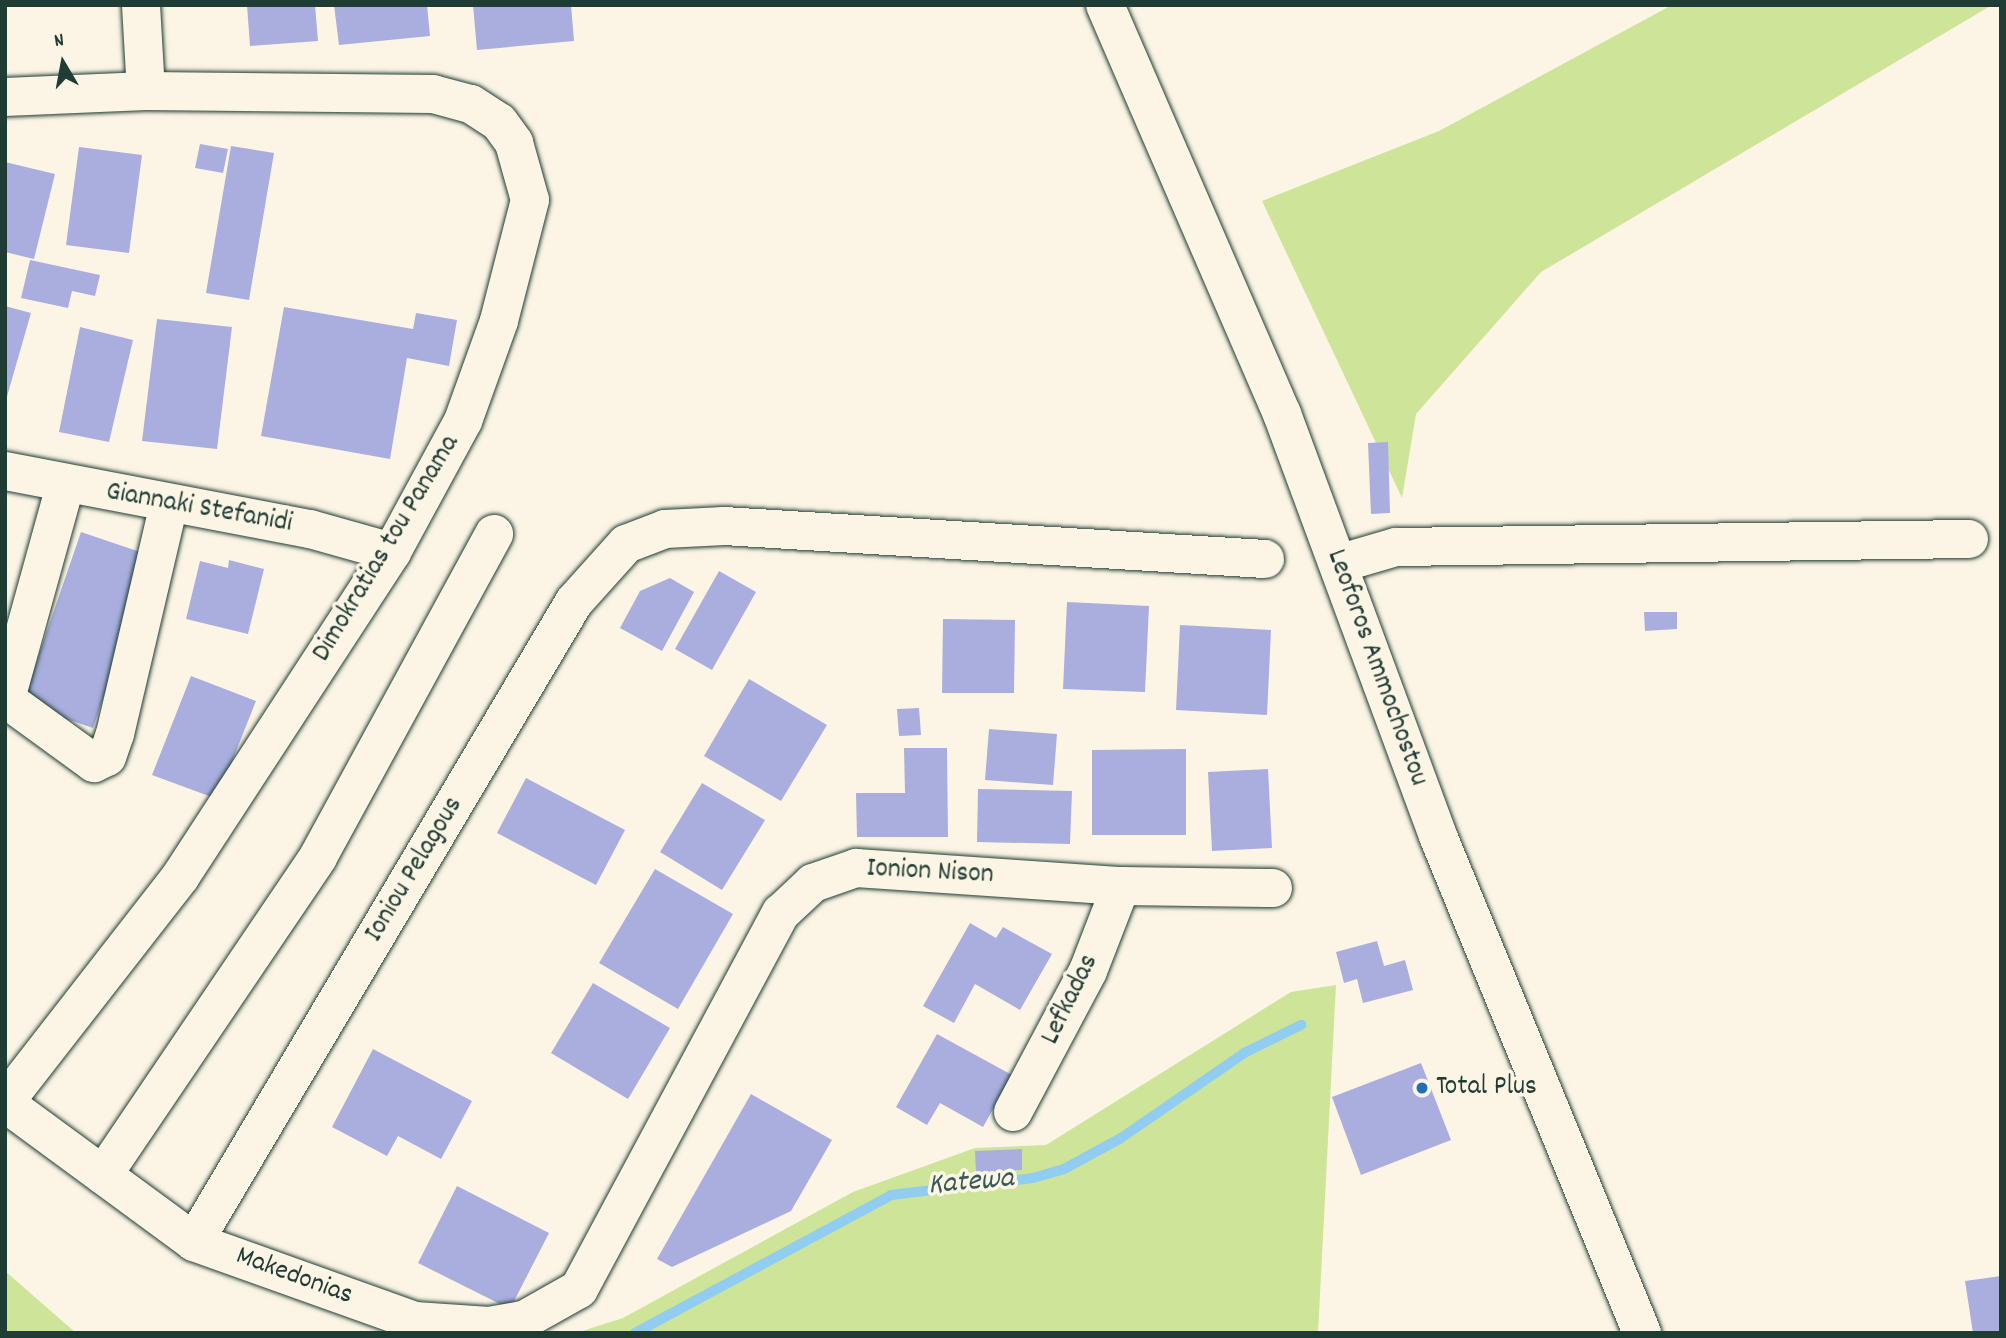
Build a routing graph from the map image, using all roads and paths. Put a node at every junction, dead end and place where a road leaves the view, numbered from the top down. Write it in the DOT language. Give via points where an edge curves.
graph roads {
  1 [pos="141,5"];
  2 [pos="1105,5"];
  3 [pos="146,91"];
  4 [pos="5,97"];
  5 [pos="5,471"];
  6 [pos="65,486"];
  7 [pos="169,504"];
  8 [pos="494,534"];
  9 [pos="1969,538"];
  10 [pos="392,552"];
  11 [pos="1265,559"];
  12 [pos="1338,564"];
  13 [pos="1121,886"];
  14 [pos="1273,888"];
  15 [pos="5,1102"];
  16 [pos="1013,1112"];
  17 [pos="103,1175"];
  18 [pos="194,1241"];
  19 [pos="598,1256"];
  20 [pos="1642,1333"];
  1 -- 3 [label="street"];
  2 -- 12 [label="street, Leoforos Ammochostou" via="1282,414"];
  3 -- 4 [label="street, Dimokratias tou Panama"];
  3 -- 10 [label="street, Dimokratias tou Panama" via="433,94 471,104 499,122 514,143 530,200 499,321 463,421"];
  5 -- 6 [label="street, Giannaki Stefanidi"];
  6 -- 7 [label="street, Giannaki Stefanidi"];
  6 -- 7 [label="street" via="8,692 10,702 94,763 107,757 115,734"];
  7 -- 10 [label="street, Giannaki Stefanidi" via="310,529"];
  8 -- 17 [label="street" via="318,857"];
  9 -- 12 [label="street" via="1396,547"];
  10 -- 15 [label="street, Dimokratias tou Panama" via="181,876"];
  11 -- 18 [label="street, Ioniou Pelagous" via="724,526 665,529 626,544 574,602"];
  12 -- 20 [label="street, Leoforos Ammochostou" via="1438,836"];
  13 -- 14 [label="street, Ionion Nison"];
  13 -- 16 [label="street, Lefkadas" via="1088,971"];
  13 -- 19 [label="street, Ionion Nison" via="856,868 798,893 781,914"];
  15 -- 17 [label="street, Makedonias"];
  17 -- 18 [label="street, Makedonias"];
  18 -- 19 [label="street, Makedonias" via="415,1321 489,1326 554,1307 579,1289"];
}
